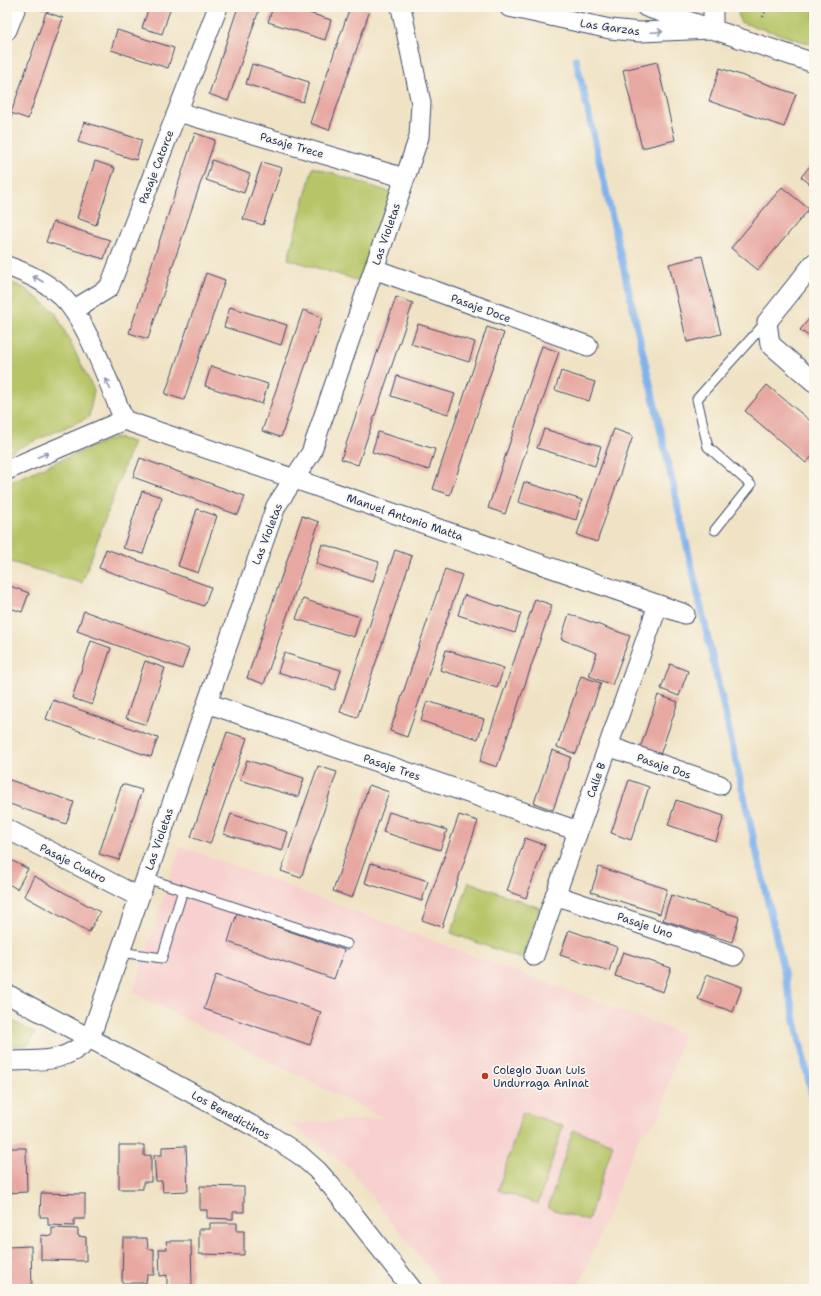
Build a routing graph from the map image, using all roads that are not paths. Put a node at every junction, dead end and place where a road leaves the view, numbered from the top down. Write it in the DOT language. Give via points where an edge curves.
graph roads {
  1 [pos="16,7"];
  2 [pos="218,7"];
  3 [pos="401,7"];
  4 [pos="509,7"];
  5 [pos="646,7"];
  6 [pos="713,7"];
  7 [pos="713,29"];
  8 [pos="7,30"];
  9 [pos="814,63"];
  10 [pos="178,112"];
  11 [pos="405,178"];
  12 [pos="814,263"];
  13 [pos="7,266"];
  14 [pos="374,269"];
  15 [pos="73,310"];
  16 [pos="767,322"];
  17 [pos="588,346"];
  18 [pos="814,382"];
  19 [pos="124,420"];
  20 [pos="7,470"];
  21 [pos="294,478"];
  22 [pos="715,530"];
  23 [pos="658,604"];
  24 [pos="686,614"];
  25 [pos="207,703"];
  26 [pos="608,746"];
  27 [pos="720,785"];
  28 [pos="7,829"];
  29 [pos="578,831"];
  30 [pos="146,878"];
  31 [pos="183,890"];
  32 [pos="555,895"];
  33 [pos="139,897"];
  34 [pos="347,944"];
  35 [pos="120,952"];
  36 [pos="534,956"];
  37 [pos="734,956"];
  38 [pos="7,994"];
  39 [pos="90,1038"];
  40 [pos="7,1061"];
  41 [pos="412,1289"];
  1 -- 8 [label="street"];
  2 -- 10 [label="street, Pasaje Catorce"];
  3 -- 11 [label="street, Las Violetas" via="421,103 419,137"];
  4 -- 7 [label="street, Las Garzas, one-way" via="610,29 640,32"];
  5 -- 7 [label="street, Las Garzas"];
  6 -- 7 [label="street"];
  7 -- 9 [label="street, Las Garzas"];
  10 -- 11 [label="street, Pasaje Trece"];
  10 -- 15 [label="street, Pasaje Catorce" via="109,288"];
  11 -- 14 [label="street, Las Violetas"];
  12 -- 16 [label="street"];
  15 -- 13 [label="street, one-way" via="48,285"];
  14 -- 17 [label="street, Pasaje Doce"];
  14 -- 21 [label="street, Las Violetas" via="311,452"];
  19 -- 15 [label="street, one-way" via="86,333"];
  16 -- 18 [label="street" via="770,344"];
  16 -- 22 [label="lane" via="697,399 708,447 751,485"];
  20 -- 19 [label="street, one-way"];
  19 -- 21 [label="street, Manuel Antonio Matta"];
  21 -- 23 [label="street, Manuel Antonio Matta"];
  21 -- 25 [label="street, Las Violetas" via="276,506"];
  23 -- 24 [label="street, Manuel Antonio Matta"];
  23 -- 26 [label="street, Calle B"];
  25 -- 29 [label="street, Pasaje Tres"];
  25 -- 30 [label="street, Las Violetas"];
  26 -- 27 [label="street, Pasaje Dos"];
  26 -- 29 [label="street, Calle B"];
  28 -- 33 [label="street, Pasaje Cuatro"];
  29 -- 32 [label="street, Calle B"];
  30 -- 31 [label="lane"];
  30 -- 33 [label="street, Las Violetas"];
  31 -- 34 [label="lane"];
  31 -- 35 [label="lane" via="162,958"];
  32 -- 36 [label="street, Calle B"];
  32 -- 37 [label="street, Pasaje Uno"];
  33 -- 35 [label="street, Las Violetas"];
  35 -- 39 [label="street, Las Violetas"];
  38 -- 39 [label="street, Los Benedictinos"];
  39 -- 40 [label="street" via="75,1052 55,1059"];
  39 -- 41 [label="street, Los Benedictinos" via="268,1134 300,1156 332,1187"];
}
